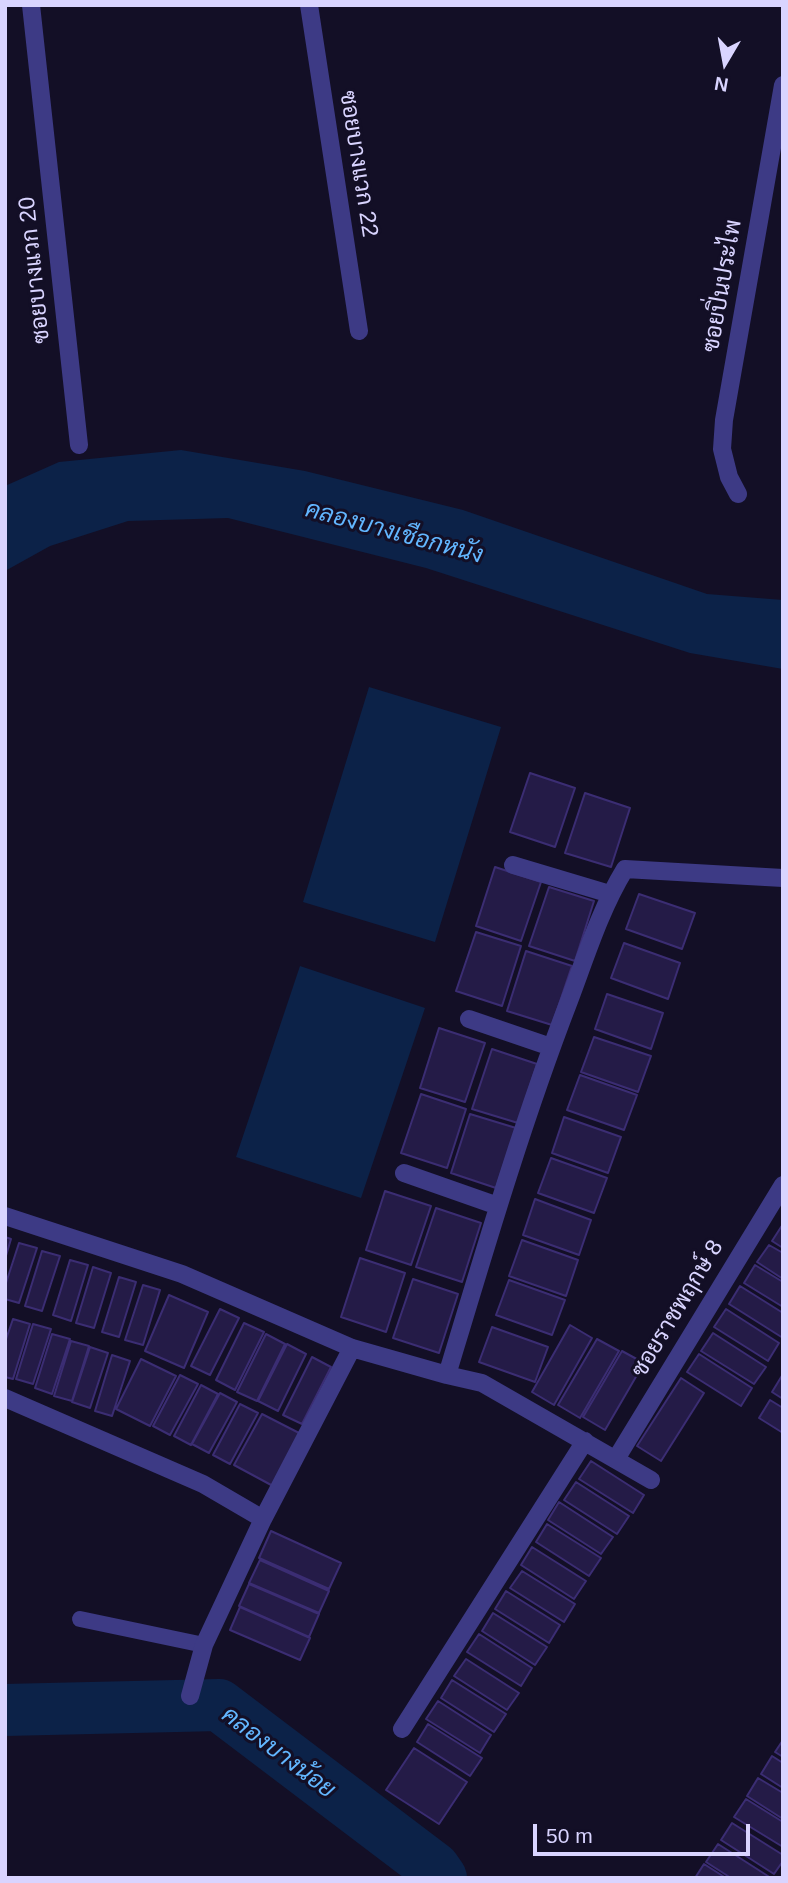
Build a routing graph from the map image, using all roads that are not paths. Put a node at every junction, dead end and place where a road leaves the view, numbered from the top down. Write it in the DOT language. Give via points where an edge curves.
graph roads {
  1 [pos="31,5"];
  2 [pos="309,5"];
  3 [pos="783,85"];
  4 [pos="359,331"];
  5 [pos="79,445"];
  6 [pos="737,494"];
  7 [pos="513,865"];
  8 [pos="783,877"];
  9 [pos="610,894"];
  10 [pos="470,1019"];
  11 [pos="551,1047"];
  12 [pos="404,1173"];
  13 [pos="783,1185"];
  14 [pos="498,1206"];
  15 [pos="5,1216"];
  16 [pos="352,1348"];
  17 [pos="447,1375"];
  18 [pos="5,1398"];
  19 [pos="585,1441"];
  20 [pos="616,1459"];
  21 [pos="651,1480"];
  22 [pos="263,1519"];
  23 [pos="80,1619"];
  24 [pos="204,1645"];
  25 [pos="190,1696"];
  26 [pos="402,1729"];
  1 -- 5 [label="street, ซอยบางแวก 20"];
  2 -- 4 [label="street, ซอยบางแวก 22"];
  3 -- 6 [label="street, ซอยปิ่นประไพ" via="724,421 722,449"];
  7 -- 9 [label="street"];
  8 -- 9 [label="street" via="625,869"];
  9 -- 11 [label="street"];
  10 -- 11 [label="street"];
  11 -- 14 [label="street"];
  12 -- 14 [label="street"];
  13 -- 20 [label="street, ซอยราชพฤกษ์ 8"];
  14 -- 17 [label="street"];
  15 -- 16 [label="street" via="183,1274"];
  16 -- 17 [label="street"];
  16 -- 22 [label="street"];
  17 -- 19 [label="street" via="482,1383"];
  18 -- 22 [label="street" via="203,1484"];
  19 -- 20 [label="street"];
  19 -- 26 [label="street"];
  20 -- 21 [label="street"];
  22 -- 24 [label="street"];
  23 -- 24 [label="lane"];
  24 -- 25 [label="street"];
}
